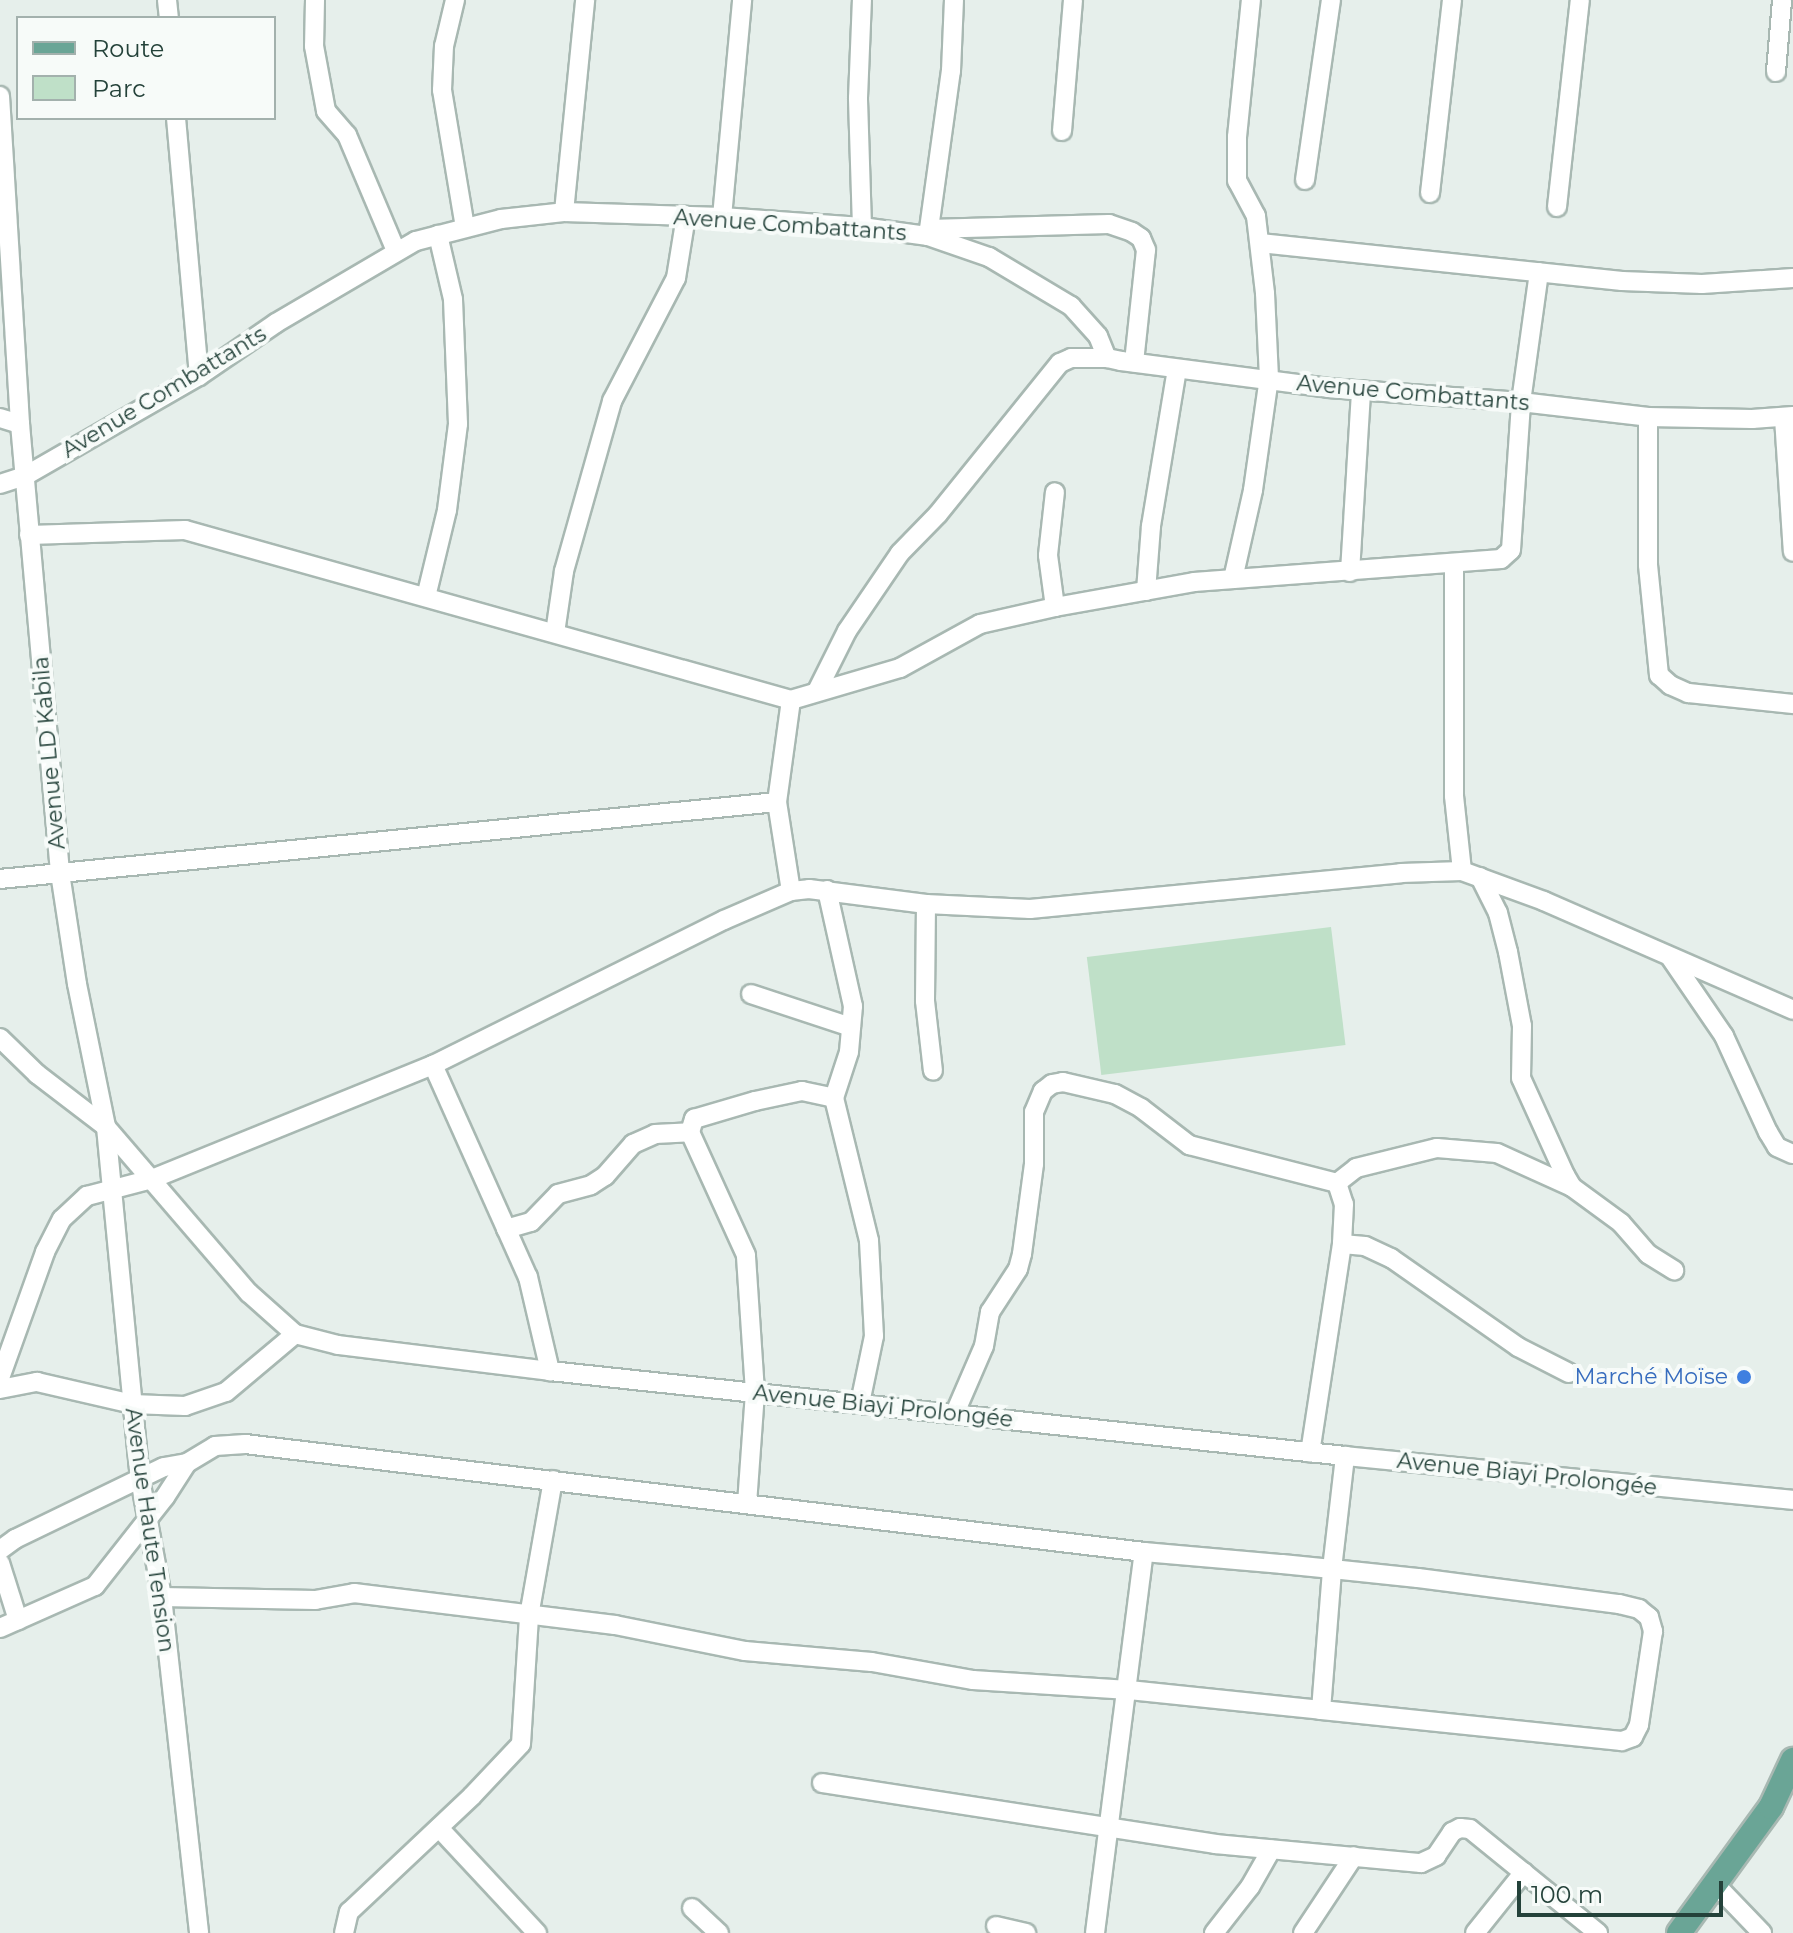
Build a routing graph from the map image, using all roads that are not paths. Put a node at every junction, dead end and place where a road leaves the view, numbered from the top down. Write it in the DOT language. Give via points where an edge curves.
graph roads {
  1 [pos="315,0"];
  2 [pos="455,0"];
  3 [pos="585,0"];
  4 [pos="742,0"];
  5 [pos="862,0"];
  6 [pos="954,0"];
  7 [pos="1073,0"];
  8 [pos="1251,0"];
  9 [pos="1331,0"];
  10 [pos="1452,0"];
  11 [pos="1580,0"];
  12 [pos="1782,0"];
  13 [pos="1776,72"];
  14 [pos="0,96"];
  15 [pos="176,120"];
  16 [pos="1062,131"];
  17 [pos="1305,180"];
  18 [pos="1430,193"];
  19 [pos="1557,207"];
  20 [pos="564,212"];
  21 [pos="686,216"];
  22 [pos="722,217"];
  23 [pos="465,227"];
  24 [pos="862,227"];
  25 [pos="928,232"];
  26 [pos="438,235"];
  27 [pos="1260,243"];
  28 [pos="396,251"];
  29 [pos="1539,272"];
  30 [pos="1793,278"];
  31 [pos="1107,358"];
  32 [pos="1134,362"];
  33 [pos="1177,369"];
  34 [pos="199,376"];
  35 [pos="1269,378"];
  36 [pos="1361,390"];
  37 [pos="1521,402"];
  38 [pos="1648,417"];
  39 [pos="1788,417"];
  40 [pos="0,418"];
  41 [pos="20,424"];
  42 [pos="25,476"];
  43 [pos="0,484"];
  44 [pos="1055,492"];
  45 [pos="29,535"];
  46 [pos="1793,552"];
  47 [pos="1454,565"];
  48 [pos="1350,572"];
  49 [pos="1233,579"];
  50 [pos="1146,591"];
  51 [pos="426,597"];
  52 [pos="1055,607"];
  53 [pos="555,633"];
  54 [pos="817,691"];
  55 [pos="791,700"];
  56 [pos="1793,704"];
  57 [pos="777,802"];
  58 [pos="1462,871"];
  59 [pos="60,873"];
  60 [pos="1480,877"];
  61 [pos="0,879"];
  62 [pos="827,890"];
  63 [pos="791,891"];
  64 [pos="926,904"];
  65 [pos="1670,957"];
  66 [pos="751,994"];
  67 [pos="1793,1010"];
  68 [pos="851,1027"];
  69 [pos="0,1038"];
  70 [pos="433,1065"];
  71 [pos="933,1071"];
  72 [pos="834,1098"];
  73 [pos="106,1127"];
  74 [pos="690,1132"];
  75 [pos="1793,1154"];
  76 [pos="152,1179"];
  77 [pos="1337,1183"];
  78 [pos="1572,1187"];
  79 [pos="112,1189"];
  80 [pos="506,1229"];
  81 [pos="1342,1244"];
  82 [pos="1674,1270"];
  83 [pos="295,1334"];
  84 [pos="550,1371"];
  85 [pos="1569,1373"];
  86 [pos="0,1378"];
  87 [pos="0,1389"];
  88 [pos="755,1392"];
  89 [pos="860,1403"];
  90 [pos="132,1404"];
  91 [pos="955,1413"];
  92 [pos="1310,1453"];
  93 [pos="1345,1456"];
  94 [pos="187,1463"];
  95 [pos="140,1479"];
  96 [pos="553,1480"];
  97 [pos="1793,1500"];
  98 [pos="747,1504"];
  99 [pos="148,1519"];
  100 [pos="0,1550"];
  101 [pos="1144,1552"];
  102 [pos="0,1563"];
  103 [pos="1332,1569"];
  104 [pos="162,1597"];
  105 [pos="529,1616"];
  106 [pos="18,1620"];
  107 [pos="0,1628"];
  108 [pos="1129,1690"];
  109 [pos="1321,1710"];
  110 [pos="1793,1760"];
  111 [pos="822,1783"];
  112 [pos="1110,1826"];
  113 [pos="439,1828"];
  114 [pos="1271,1850"];
  115 [pos="1354,1856"];
  116 [pos="1524,1872"];
  117 [pos="1715,1884"];
  118 [pos="692,1908"];
  119 [pos="996,1926"];
  120 [pos="199,1933"];
  121 [pos="344,1933"];
  122 [pos="537,1933"];
  123 [pos="719,1933"];
  124 [pos="1026,1933"];
  125 [pos="1095,1933"];
  126 [pos="1214,1933"];
  127 [pos="1303,1933"];
  128 [pos="1475,1933"];
  129 [pos="1598,1933"];
  130 [pos="1679,1933"];
  131 [pos="1762,1933"];
  1 -- 28 [label="street" via="314,46 326,111 345,132"];
  2 -- 23 [label="street" via="444,46 442,90"];
  3 -- 20 [label="street"];
  4 -- 22 [label="street"];
  5 -- 24 [label="street"];
  6 -- 25 [label="street" via="951,71"];
  7 -- 16 [label="street"];
  8 -- 27 [label="street" via="1237,181 1256,216"];
  9 -- 17 [label="street"];
  10 -- 18 [label="street"];
  11 -- 19 [label="street"];
  12 -- 13 [label="street"];
  14 -- 41 [label="street, Avenue LD Kabila"];
  15 -- 34 [label="street"];
  20 -- 21 [label="street, Avenue Combattants"];
  20 -- 23 [label="street, Avenue Combattants"];
  21 -- 22 [label="street, Avenue Combattants"];
  21 -- 53 [label="street" via="676,278 612,401 564,571"];
  22 -- 24 [label="street, Avenue Combattants"];
  23 -- 26 [label="street, Avenue Combattants"];
  24 -- 25 [label="street, Avenue Combattants"];
  25 -- 31 [label="street, Avenue Combattants" via="989,257 1071,306 1098,336"];
  25 -- 32 [label="street" via="1109,224 1132,232 1146,250"];
  26 -- 28 [label="street, Avenue Combattants"];
  26 -- 51 [label="street" via="453,299 458,424 447,510"];
  27 -- 29 [label="street"];
  27 -- 35 [label="street"];
  28 -- 34 [label="street, Avenue Combattants"];
  29 -- 30 [label="street" via="1702,284"];
  29 -- 37 [label="street"];
  31 -- 32 [label="street, Avenue Combattants"];
  31 -- 54 [label="street" via="1060,363 900,553 847,631"];
  32 -- 33 [label="street, Avenue Combattants"];
  33 -- 35 [label="street, Avenue Combattants"];
  33 -- 50 [label="street" via="1151,526"];
  34 -- 42 [label="street, Avenue Combattants"];
  35 -- 36 [label="street, Avenue Combattants"];
  35 -- 49 [label="street"];
  36 -- 37 [label="street, Avenue Combattants"];
  36 -- 48 [label="street"];
  37 -- 38 [label="street, Avenue Combattants"];
  37 -- 47 [label="street" via="1511,550 1501,559"];
  38 -- 39 [label="street, Avenue Combattants"];
  38 -- 56 [label="street" via="1648,565 1659,675 1688,693"];
  39 -- 46 [label="street"];
  40 -- 41 [label="street"];
  41 -- 42 [label="street, Avenue LD Kabila"];
  42 -- 43 [label="street, Avenue Combattants"];
  42 -- 45 [label="street, Avenue LD Kabila"];
  44 -- 52 [label="street" via="1048,555"];
  45 -- 51 [label="street" via="185,530"];
  45 -- 59 [label="street, Avenue LD Kabila"];
  47 -- 48 [label="street"];
  47 -- 58 [label="street" via="1454,796"];
  48 -- 49 [label="street"];
  49 -- 50 [label="street"];
  50 -- 52 [label="street"];
  51 -- 53 [label="street"];
  52 -- 54 [label="street" via="980,624 900,668"];
  53 -- 55 [label="street"];
  54 -- 55 [label="street"];
  55 -- 57 [label="street"];
  57 -- 59 [label="street"];
  57 -- 63 [label="street"];
  58 -- 60 [label="street"];
  58 -- 64 [label="street" via="1030,909"];
  59 -- 61 [label="street"];
  59 -- 73 [label="street, Avenue LD Kabila"];
  60 -- 65 [label="street"];
  60 -- 78 [label="street" via="1498,913 1508,952 1522,1026 1521,1078"];
  62 -- 63 [label="street"];
  62 -- 64 [label="street"];
  62 -- 68 [label="street" via="853,1006"];
  63 -- 70 [label="street"];
  64 -- 71 [label="street" via="925,1001"];
  65 -- 67 [label="street"];
  65 -- 75 [label="street" via="1724,1036 1777,1147"];
  66 -- 68 [label="street"];
  68 -- 72 [label="street"];
  69 -- 73 [label="street"];
  70 -- 76 [label="street"];
  70 -- 80 [label="street"];
  72 -- 74 [label="street" via="802,1091 755,1101 694,1119"];
  72 -- 89 [label="street" via="869,1241 874,1336"];
  73 -- 76 [label="street"];
  73 -- 79 [label="street, Avenue Haute Tension"];
  74 -- 80 [label="street" via="655,1134 633,1144 605,1176 558,1194 531,1222"];
  74 -- 88 [label="street" via="746,1255"];
  76 -- 79 [label="street"];
  76 -- 83 [label="street" via="249,1293"];
  77 -- 78 [label="street" via="1356,1168 1437,1148 1497,1153"];
  77 -- 81 [label="street" via="1344,1204"];
  77 -- 91 [label="street" via="1189,1145 1115,1094 1083,1084 1052,1084 1034,1112 1034,1164 1018,1269 990,1312 984,1346"];
  78 -- 82 [label="street" via="1621,1223 1662,1266"];
  79 -- 86 [label="street" via="87,1196 62,1219"];
  79 -- 90 [label="street, Avenue Haute Tension"];
  80 -- 84 [label="street" via="528,1277"];
  81 -- 85 [label="street" via="1365,1246 1391,1258 1518,1347"];
  81 -- 92 [label="street"];
  83 -- 84 [label="street, Avenue Biayi Prolongée" via="338,1345"];
  83 -- 90 [label="street" via="226,1392 185,1406"];
  84 -- 88 [label="street, Avenue Biayi Prolongée"];
  87 -- 90 [label="street" via="37,1382"];
  88 -- 89 [label="street, Avenue Biayi Prolongée"];
  88 -- 98 [label="street"];
  89 -- 91 [label="street, Avenue Biayi Prolongée"];
  90 -- 95 [label="street, Avenue Haute Tension"];
  91 -- 92 [label="street, Avenue Biayi Prolongée"];
  92 -- 93 [label="street, Avenue Biayi Prolongée"];
  93 -- 97 [label="street, Avenue Biayi Prolongée"];
  93 -- 103 [label="street"];
  94 -- 95 [label="street"];
  94 -- 96 [label="street" via="215,1446 245,1444"];
  94 -- 99 [label="street"];
  95 -- 99 [label="street, Avenue Haute Tension"];
  95 -- 100 [label="street"];
  96 -- 98 [label="street"];
  96 -- 105 [label="street"];
  98 -- 101 [label="street"];
  99 -- 104 [label="street, Avenue Haute Tension"];
  99 -- 106 [label="street" via="95,1586"];
  101 -- 103 [label="street"];
  101 -- 108 [label="street"];
  102 -- 106 [label="street"];
  103 -- 109 [label="street"];
  103 -- 109 [label="street" via="1639,1609 1649,1617 1653,1652 1639,1725 1633,1737 1622,1741"];
  104 -- 105 [label="street" via="315,1600 354,1593"];
  104 -- 120 [label="street, Avenue Haute Tension"];
  105 -- 108 [label="street" via="973,1680"];
  105 -- 113 [label="street" via="521,1744"];
  106 -- 107 [label="street"];
  108 -- 109 [label="street"];
  108 -- 112 [label="street"];
  110 -- 117 [label="main road" via="1771,1807"];
  111 -- 112 [label="street"];
  112 -- 114 [label="street"];
  112 -- 125 [label="street"];
  113 -- 121 [label="street" via="349,1912"];
  113 -- 122 [label="street"];
  114 -- 115 [label="street"];
  114 -- 126 [label="street"];
  115 -- 116 [label="street" via="1428,1863 1460,1828 1483,1838"];
  115 -- 127 [label="street"];
  116 -- 128 [label="street"];
  116 -- 129 [label="street"];
  117 -- 130 [label="main road"];
  117 -- 131 [label="street"];
  118 -- 123 [label="street"];
  119 -- 124 [label="street"];
}
